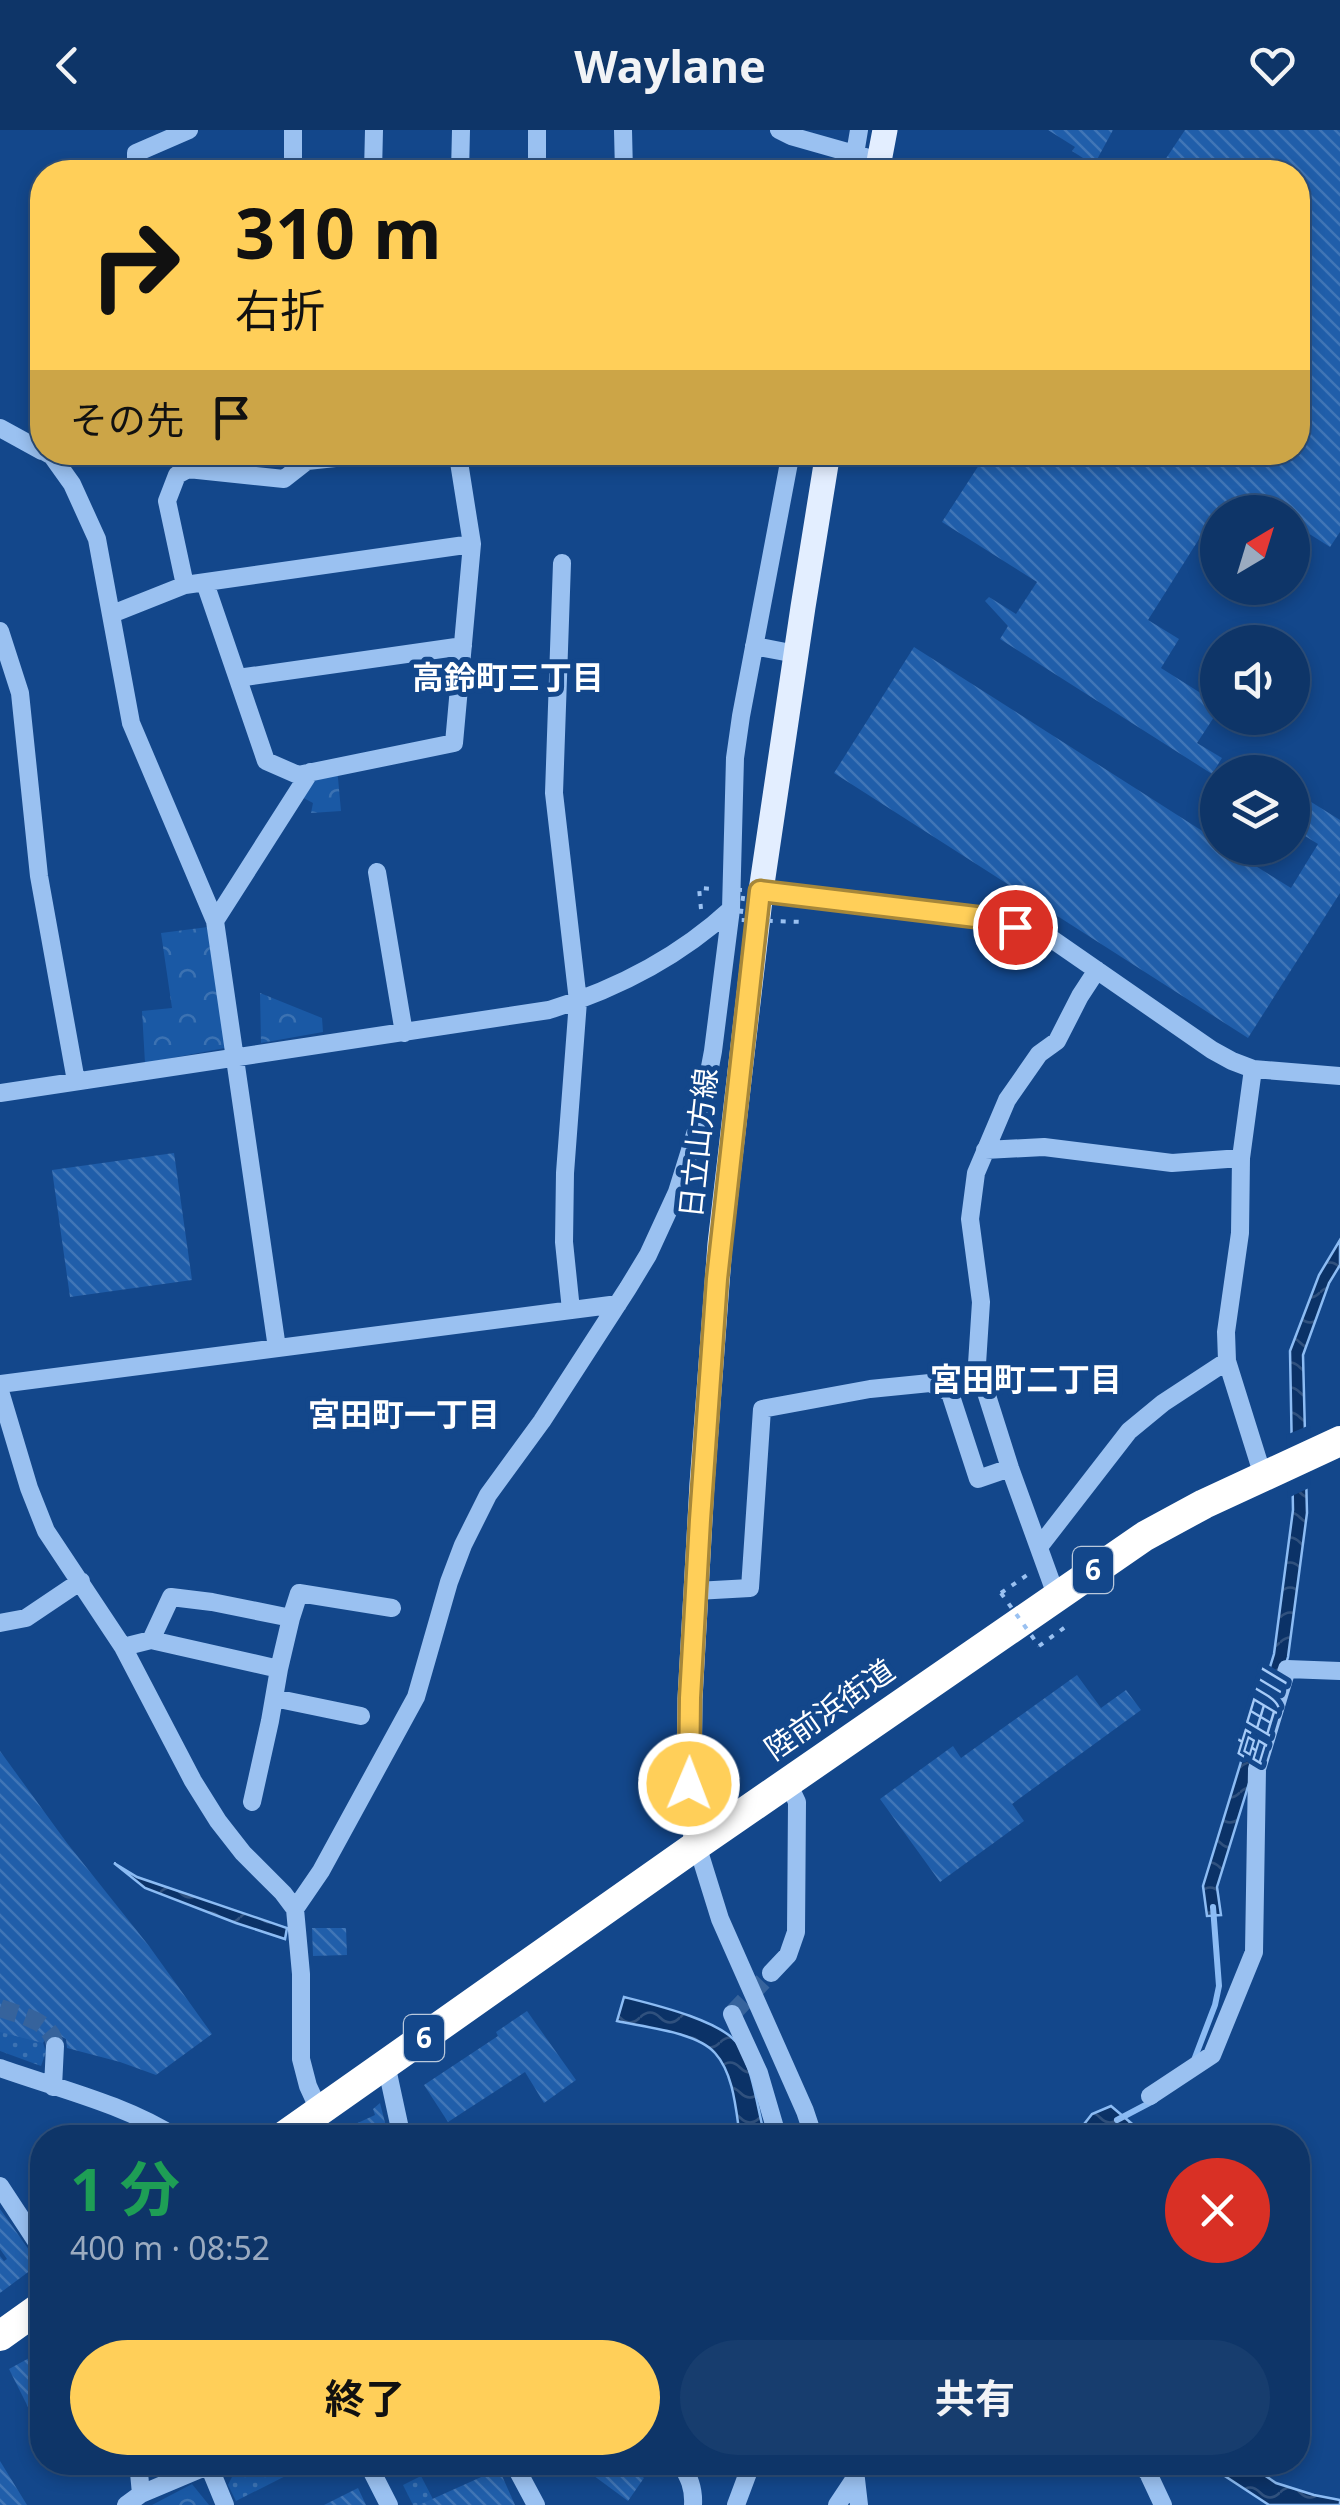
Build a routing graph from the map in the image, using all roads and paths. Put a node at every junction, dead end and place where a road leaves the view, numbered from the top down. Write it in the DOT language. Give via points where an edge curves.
graph roads {
  1 [pos="189,130"];
  2 [pos="293,130"];
  3 [pos="374,130"];
  4 [pos="461,130"];
  5 [pos="538,130"];
  6 [pos="623,130"];
  7 [pos="779,130"];
  8 [pos="860,130"];
  9 [pos="885,130"];
  10 [pos="136,160"];
  11 [pos="292,160"];
  12 [pos="373,160"];
  13 [pos="460,160"];
  14 [pos="537,160"];
  15 [pos="624,160"];
  16 [pos="851,160"];
  17 [pos="865,160"];
  18 [pos="869,160"];
  19 [pos="0,428"];
  20 [pos="30,444"];
  21 [pos="58,465"];
  22 [pos="302,465"];
  23 [pos="459,465"];
  24 [pos="789,465"];
  25 [pos="826,465"];
  26 [pos="472,544"];
  27 [pos="562,563"];
  28 [pos="206,583"];
  29 [pos="186,586"];
  30 [pos="112,614"];
  31 [pos="0,631"];
  32 [pos="463,646"];
  33 [pos="754,646"];
  34 [pos="796,654"];
  35 [pos="238,678"];
  36 [pos="310,772"];
  37 [pos="376,872"];
  38 [pos="724,889"];
  39 [pos="760,891"];
  40 [pos="736,914"];
  41 [pos="214,921"];
  42 [pos="804,922"];
  43 [pos="1097,970"];
  44 [pos="578,1001"];
  45 [pos="404,1034"];
  46 [pos="233,1057"];
  47 [pos="1253,1069"];
  48 [pos="1340,1076"];
  49 [pos="76,1081"];
  50 [pos="0,1094"];
  51 [pos="986,1150"];
  52 [pos="1241,1158"];
  53 [pos="618,1304"];
  54 [pos="571,1310"];
  55 [pos="277,1348"];
  56 [pos="1228,1361"];
  57 [pos="0,1388"];
  58 [pos="1330,1445"];
  59 [pos="1010,1468"];
  60 [pos="1269,1474"];
  61 [pos="1039,1547"];
  62 [pos="1030,1574"];
  63 [pos="81,1581"];
  64 [pos="696,1591"];
  65 [pos="1056,1594"];
  66 [pos="392,1608"];
  67 [pos="291,1618"];
  68 [pos="0,1623"];
  69 [pos="1068,1625"];
  70 [pos="150,1640"];
  71 [pos="123,1647"];
  72 [pos="279,1668"];
  73 [pos="1340,1671"];
  74 [pos="274,1698"];
  75 [pos="361,1716"];
  76 [pos="788,1783"];
  77 [pos="252,1802"];
  78 [pos="697,1845"];
  79 [pos="295,1910"];
  80 [pos="771,1973"];
  81 [pos="732,2014"];
  82 [pos="55,2046"];
  83 [pos="386,2064"];
  84 [pos="0,2068"];
  85 [pos="53,2086"];
  86 [pos="1150,2096"];
  87 [pos="319,2110"];
  88 [pos="155,2125"];
  89 [pos="299,2125"];
  90 [pos="399,2125"];
  91 [pos="774,2125"];
  92 [pos="810,2125"];
  93 [pos="0,2186"];
  94 [pos="30,2232"];
  95 [pos="30,2315"];
  96 [pos="0,2336"];
  97 [pos="137,2475"];
  98 [pos="189,2475"];
  99 [pos="216,2475"];
  100 [pos="374,2475"];
  101 [pos="519,2475"];
  102 [pos="688,2475"];
  103 [pos="747,2475"];
  104 [pos="852,2475"];
  105 [pos="855,2475"];
  106 [pos="1149,2475"];
  107 [pos="134,2500"];
  108 [pos="225,2505"];
  109 [pos="389,2505"];
  110 [pos="536,2505"];
  111 [pos="693,2505"];
  112 [pos="736,2505"];
  113 [pos="837,2505"];
  114 [pos="859,2505"];
  115 [pos="1162,2505"];
  1 -- 10 [label="street" via="136,153"];
  2 -- 11 [label="street"];
  3 -- 12 [label="street"];
  4 -- 13 [label="street"];
  5 -- 14 [label="street"];
  6 -- 15 [label="street"];
  7 -- 16 [label="street"];
  8 -- 17 [label="street"];
  9 -- 18 [label="main road"];
  19 -- 20 [label="street"];
  21 -- 30 [label="street" via="98,539"];
  22 -- 29 [label="street" via="284,479 188,469 177,475 167,501"];
  23 -- 26 [label="street"];
  24 -- 33 [label="street"];
  25 -- 34 [label="main road, 日立山方線"];
  26 -- 28 [label="street"];
  26 -- 32 [label="street"];
  27 -- 44 [label="street" via="554,792"];
  28 -- 29 [label="street"];
  28 -- 35 [label="street"];
  29 -- 30 [label="street"];
  30 -- 41 [label="street" via="131,723"];
  31 -- 49 [label="street" via="20,693 39,876"];
  32 -- 35 [label="street"];
  32 -- 36 [label="street" via="454,743"];
  33 -- 34 [label="street"];
  33 -- 40 [label="street" via="735,758"];
  34 -- 39 [label="main road, 日立山方線"];
  35 -- 36 [label="street" via="266,761 298,775"];
  36 -- 41 [label="street"];
  37 -- 45 [label="street"];
  38 -- 40 [label="path, bridge" via="744,890"];
  39 -- 43 [label="street" via="984,918 1046,935"];
  39 -- 64 [label="main road, 日立山方線" via="720,1244"];
  40 -- 42 [label="path, bridge"];
  40 -- 44 [label="street" via="682,950"];
  40 -- 53 [label="street" via="701,1115 664,1222"];
  41 -- 46 [label="street"];
  43 -- 47 [label="street" via="1212,1050"];
  43 -- 51 [label="street" via="1057,1041 1038,1054 1007,1100"];
  44 -- 45 [label="street"];
  44 -- 54 [label="street" via="565,1173"];
  45 -- 46 [label="street"];
  46 -- 49 [label="street"];
  46 -- 55 [label="street"];
  47 -- 48 [label="street"];
  47 -- 52 [label="street"];
  49 -- 50 [label="street"];
  51 -- 52 [label="street" via="1044,1147 1172,1162"];
  51 -- 59 [label="street" via="970,1219 981,1302 977,1364"];
  52 -- 56 [label="street"];
  53 -- 54 [label="street"];
  53 -- 79 [label="street" via="476,1516 416,1697"];
  54 -- 55 [label="street"];
  55 -- 57 [label="street"];
  56 -- 60 [label="street"];
  56 -- 61 [label="street" via="1129,1431"];
  57 -- 63 [label="street" via="46,1531"];
  58 -- 60 [label="highway, 陸前浜街道 / 6"];
  59 -- 61 [label="street"];
  59 -- 64 [label="street" via="978,1479 950,1393 930,1383 762,1409 750,1588"];
  60 -- 65 [label="highway, 陸前浜街道 / 6" via="1144,1536"];
  61 -- 65 [label="street"];
  62 -- 69 [label="path, bridge" via="1001,1593 1039,1646"];
  63 -- 68 [label="street" via="26,1618"];
  63 -- 71 [label="street"];
  64 -- 78 [label="main road, 日立山方線" via="689,1784"];
  65 -- 76 [label="highway, 陸前浜街道 / 6"];
  66 -- 67 [label="street" via="300,1593"];
  67 -- 70 [label="street" via="171,1598"];
  67 -- 72 [label="street"];
  70 -- 71 [label="street"];
  70 -- 72 [label="street"];
  71 -- 79 [label="street" via="218,1820"];
  72 -- 74 [label="street"];
  73 -- 86 [label="street" via="1287,1669 1257,1769 1254,1952 1212,2054"];
  74 -- 75 [label="street"];
  74 -- 77 [label="street"];
  76 -- 78 [label="highway, 陸前浜街道 / 6"];
  76 -- 80 [label="street" via="797,1802 796,1932 788,1956"];
  78 -- 83 [label="highway, 陸前浜街道 / 6"];
  78 -- 92 [label="street" via="720,1918"];
  79 -- 87 [label="street" via="301,2059"];
  81 -- 91 [label="street"];
  82 -- 85 [label="street"];
  83 -- 87 [label="highway, 陸前浜街道 / 6"];
  83 -- 90 [label="street"];
  84 -- 85 [label="street"];
  85 -- 88 [label="street"];
  87 -- 89 [label="highway, 陸前浜街道 / 6"];
  93 -- 94 [label="street"];
  95 -- 96 [label="highway"];
  97 -- 107 [label="street"];
  98 -- 107 [label="street"];
  99 -- 108 [label="street"];
  100 -- 109 [label="street"];
  101 -- 110 [label="street"];
  102 -- 111 [label="street"];
  103 -- 112 [label="street"];
  104 -- 113 [label="street"];
  105 -- 114 [label="street"];
  106 -- 115 [label="street"];
}
